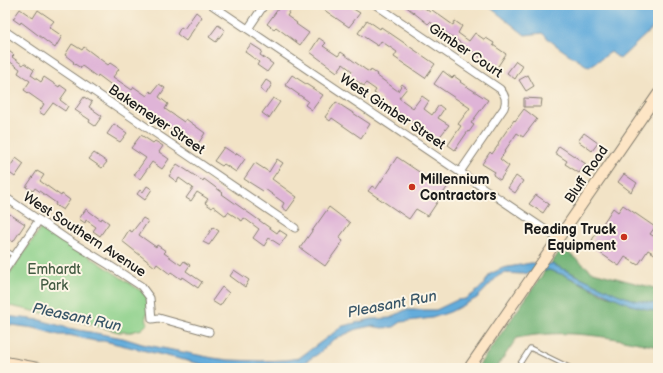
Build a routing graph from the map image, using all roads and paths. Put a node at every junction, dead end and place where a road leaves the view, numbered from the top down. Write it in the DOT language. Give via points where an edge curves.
graph roads {
  1 [pos="212,5"];
  2 [pos="264,5"];
  3 [pos="376,5"];
  4 [pos="248,29"];
  5 [pos="5,31"];
  6 [pos="658,94"];
  7 [pos="460,172"];
  8 [pos="5,197"];
  9 [pos="39,220"];
  10 [pos="295,228"];
  11 [pos="559,239"];
  12 [pos="5,250"];
  13 [pos="14,256"];
  14 [pos="5,270"];
  15 [pos="209,332"];
  16 [pos="5,362"];
  17 [pos="38,368"];
  18 [pos="469,368"];
  19 [pos="517,368"];
  20 [pos="571,368"];
  1 -- 4 [label="street, West Gimber Street"];
  2 -- 4 [label="street"];
  3 -- 7 [label="street, Gimber Court" via="500,89 505,96 504,108"];
  4 -- 7 [label="street, West Gimber Street"];
  5 -- 10 [label="street, Bakemeyer Street"];
  6 -- 11 [label="main road, Bluff Road"];
  7 -- 11 [label="street, West Gimber Street"];
  8 -- 9 [label="street, West Southern Avenue"];
  9 -- 13 [label="street"];
  9 -- 15 [label="street, West Southern Avenue" via="141,286 150,298 152,320 159,318"];
  11 -- 18 [label="main road, Bluff Road"];
  12 -- 13 [label="lane"];
  13 -- 14 [label="street"];
  16 -- 17 [label="main road"];
  19 -- 20 [label="lane" via="530,348"];
}
